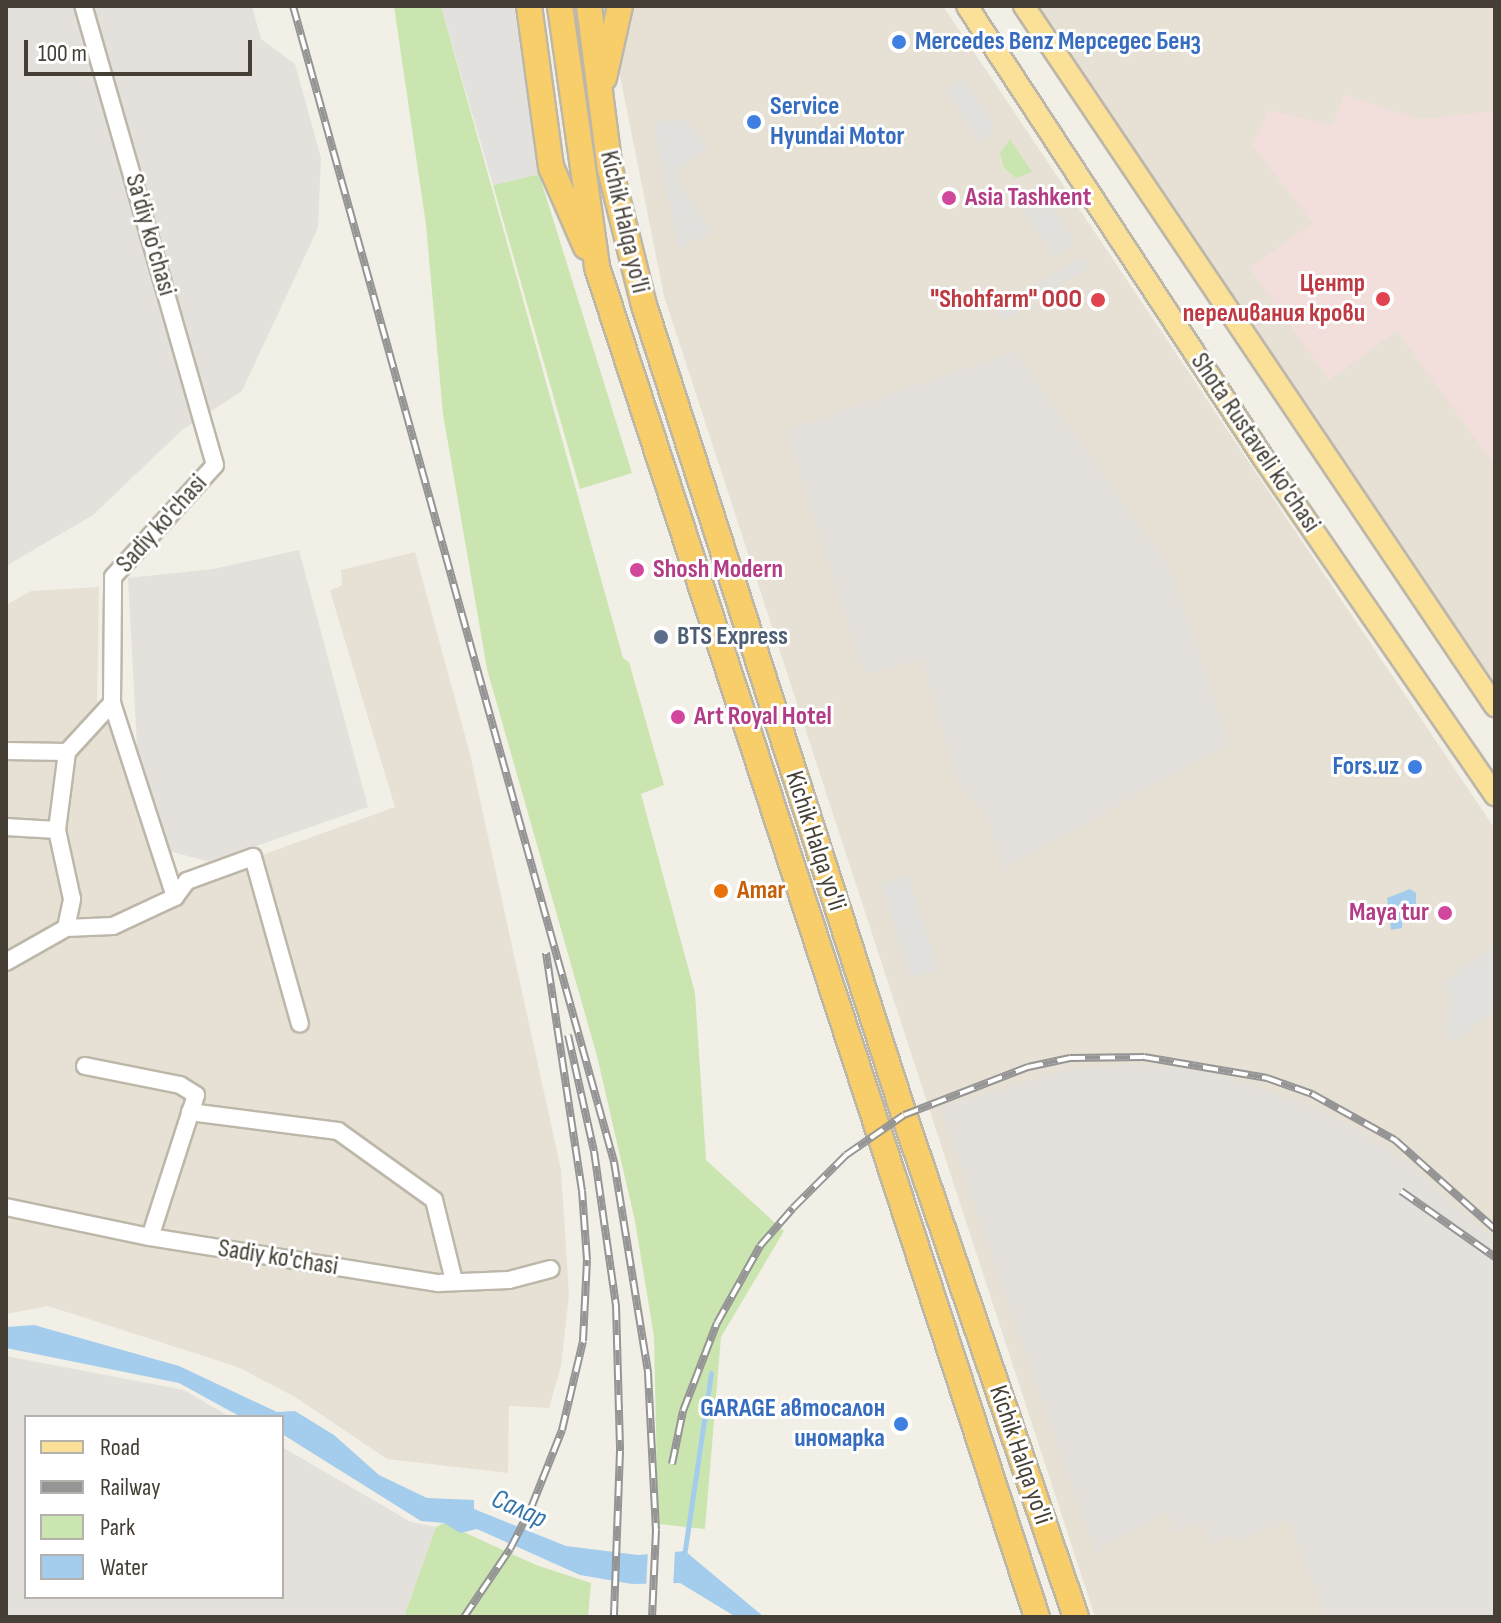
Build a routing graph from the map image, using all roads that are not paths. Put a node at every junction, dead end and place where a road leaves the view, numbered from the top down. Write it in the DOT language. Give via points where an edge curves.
graph roads {
  1 [pos="83,6"];
  2 [pos="529,6"];
  3 [pos="560,6"];
  4 [pos="589,6"];
  5 [pos="620,6"];
  6 [pos="967,6"];
  7 [pos="1024,6"];
  8 [pos="600,108"];
  9 [pos="597,267"];
  10 [pos="215,465"];
  11 [pos="748,632"];
  12 [pos="715,643"];
  13 [pos="112,703"];
  14 [pos="1495,706"];
  15 [pos="6,751"];
  16 [pos="67,752"];
  17 [pos="1495,795"];
  18 [pos="6,827"];
  19 [pos="57,830"];
  20 [pos="175,897"];
  21 [pos="66,928"];
  22 [pos="6,962"];
  23 [pos="300,1024"];
  24 [pos="85,1066"];
  25 [pos="190,1112"];
  26 [pos="6,1207"];
  27 [pos="150,1237"];
  28 [pos="551,1269"];
  29 [pos="454,1281"];
  30 [pos="969,1306"];
  31 [pos="938,1316"];
  32 [pos="1037,1617"];
  33 [pos="1076,1617"];
  1 -- 10 [label="street, Sa'diy ko'chasi"];
  2 -- 9 [label="highway" via="551,167"];
  3 -- 9 [label="highway, Kichik Halqa yo'li"];
  4 -- 8 [label="highway, Kichik Halqa yo'li"];
  5 -- 8 [label="highway"];
  6 -- 17 [label="main road, Shota Rustaveli ko'chasi" via="1264,459"];
  7 -- 14 [label="main road, Shota Rustaveli ko'chasi"];
  8 -- 11 [label="highway, Kichik Halqa yo'li" via="632,265"];
  9 -- 12 [label="highway, Kichik Halqa yo'li"];
  10 -- 13 [label="street, Sadiy ko'chasi" via="113,577"];
  11 -- 12 [label="highway"];
  11 -- 30 [label="highway, Kichik Halqa yo'li"];
  12 -- 31 [label="highway, Kichik Halqa yo'li"];
  13 -- 16 [label="street"];
  13 -- 20 [label="street, Sadiy ko'chasi"];
  15 -- 16 [label="street"];
  16 -- 19 [label="street"];
  18 -- 19 [label="street"];
  19 -- 21 [label="street" via="72,899"];
  20 -- 21 [label="street" via="113,926"];
  20 -- 23 [label="street" via="187,881 253,857"];
  21 -- 22 [label="street"];
  24 -- 25 [label="street" via="180,1085 196,1095"];
  25 -- 27 [label="street"];
  25 -- 29 [label="street" via="338,1131 434,1200"];
  26 -- 27 [label="street, Sadiy ko'chasi"];
  27 -- 29 [label="street, Sadiy ko'chasi" via="438,1283"];
  28 -- 29 [label="street, Sadiy ko'chasi" via="509,1280"];
  30 -- 31 [label="highway"];
  30 -- 33 [label="highway, Kichik Halqa yo'li"];
  31 -- 32 [label="highway, Kichik Halqa yo'li"];
}
